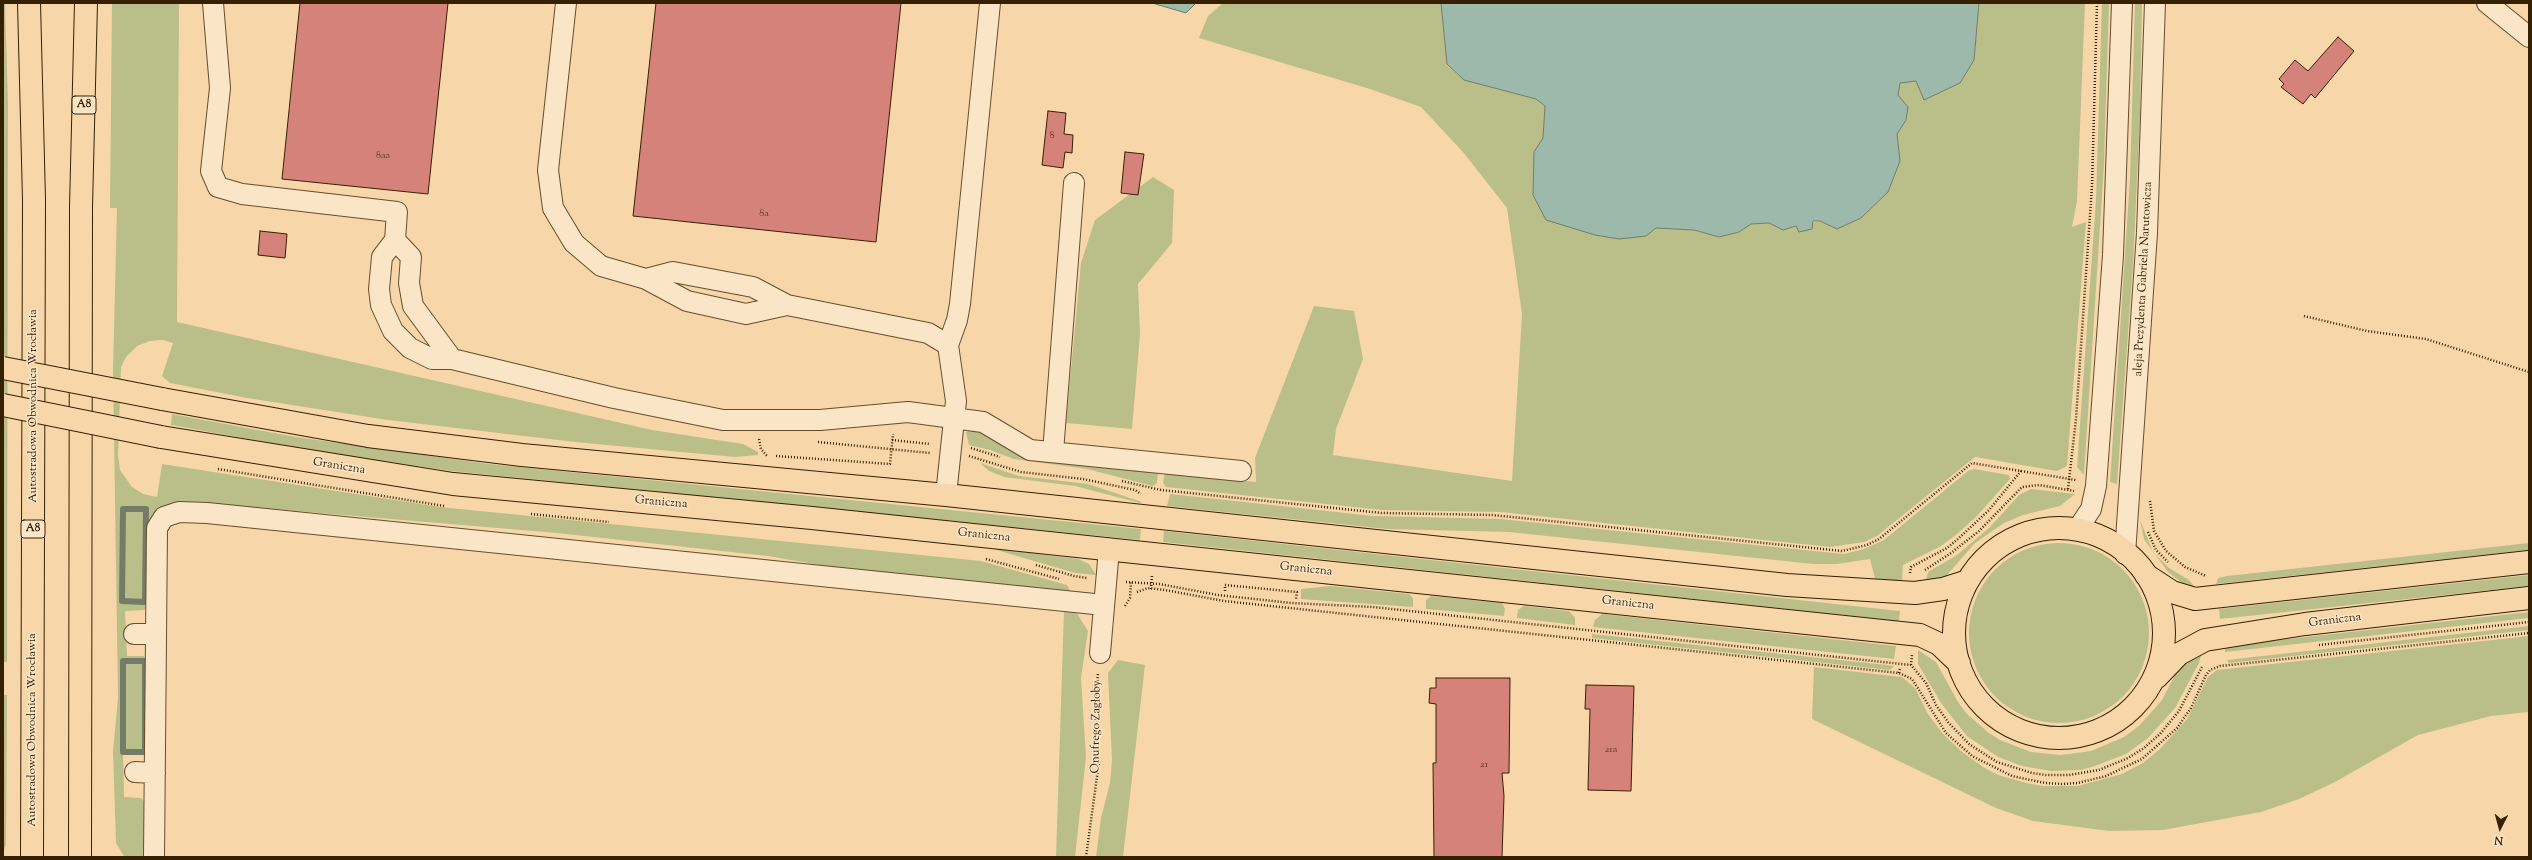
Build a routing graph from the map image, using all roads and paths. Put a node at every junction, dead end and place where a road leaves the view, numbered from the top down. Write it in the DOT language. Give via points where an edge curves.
graph roads {
  1 [pos="29,3"];
  2 [pos="86,3"];
  3 [pos="213,3"];
  4 [pos="566,3"];
  5 [pos="990,3"];
  6 [pos="2097,3"];
  7 [pos="2122,3"];
  8 [pos="2155,3"];
  9 [pos="2487,3"];
  10 [pos="2529,37"];
  11 [pos="1074,183"];
  12 [pos="395,240"];
  13 [pos="646,279"];
  14 [pos="787,305"];
  15 [pos="2304,316"];
  16 [pos="948,345"];
  17 [pos="452,358"];
  18 [pos="3,368"];
  19 [pos="2529,372"];
  20 [pos="3,405"];
  21 [pos="955,417"];
  22 [pos="766,439"];
  23 [pos="892,440"];
  24 [pos="815,441"];
  25 [pos="930,444"];
  26 [pos="891,449"];
  27 [pos="1053,452"];
  28 [pos="767,456"];
  29 [pos="1241,471"];
  30 [pos="2021,471"];
  31 [pos="2070,478"];
  32 [pos="2076,480"];
  33 [pos="2068,489"];
  34 [pos="1161,490"];
  35 [pos="946,495"];
  36 [pos="2145,497"];
  37 [pos="2077,530"];
  38 [pos="1109,549"];
  39 [pos="2125,554"];
  40 [pos="2529,562"];
  41 [pos="2146,575"];
  42 [pos="2208,576"];
  43 [pos="1910,578"];
  44 [pos="1107,580"];
  45 [pos="1965,582"];
  46 [pos="1224,591"];
  47 [pos="1137,592"];
  48 [pos="2529,598"];
  49 [pos="1296,599"];
  50 [pos="1104,605"];
  51 [pos="2529,633"];
  52 [pos="134,634"];
  53 [pos="155,634"];
  54 [pos="1100,653"];
  55 [pos="2219,661"];
  56 [pos="1959,663"];
  57 [pos="2204,664"];
  58 [pos="2220,666"];
  59 [pos="1900,668"];
  60 [pos="1899,674"];
  61 [pos="2154,679"];
  62 [pos="32,857"];
  63 [pos="80,857"];
  64 [pos="154,857"];
  65 [pos="1086,857"];
  1 -- 62 [label="main road, Autostradowa Obwodnica Wrocławia / A8" via="34,200"];
  2 -- 63 [label="main road, A8" via="81,215"];
  3 -- 12 [label="street" via="220,88 211,171 218,187 242,194 397,212"];
  4 -- 13 [label="street" via="548,170 552,208 574,243 601,266"];
  5 -- 16 [label="street" via="960,304"];
  6 -- 31 [label="path" via="2092,186"];
  7 -- 37 [label="street" via="2113,255 2096,486 2091,509"];
  8 -- 39 [label="street, aleja Prezydenta Gabriela Narutowicza" via="2147,233"];
  9 -- 10 [label="street"];
  11 -- 27 [label="street"];
  12 -- 17 [label="street" via="411,257 409,283 413,306"];
  12 -- 17 [label="street" via="382,256 379,289 381,305 393,331 410,348 432,359"];
  13 -- 14 [label="street" via="673,272 753,287"];
  13 -- 14 [label="street" via="686,301 746,314"];
  14 -- 16 [label="street" via="928,334"];
  15 -- 19 [label="path" via="2367,331 2426,339"];
  16 -- 21 [label="street" via="956,401"];
  17 -- 21 [label="street" via="614,398 723,420 820,420 908,412"];
  18 -- 35 [label="main road, bridge" via="368,436 530,456"];
  20 -- 38 [label="main road, Graniczna, bridge" via="161,437 454,484"];
  21 -- 27 [label="street" via="983,422 1030,450"];
  21 -- 35 [label="street"];
  22 -- 28 [label="path" via="759,439 761,449"];
  23 -- 25 [label="path"];
  24 -- 26 [label="path"];
  27 -- 29 [label="street"];
  30 -- 31 [label="path"];
  30 -- 34 [label="path" via="1972,463 1879,539 1867,545 1842,551 1492,515 1382,513"];
  30 -- 43 [label="path" via="1989,510 1958,539 1947,548 1911,567"];
  31 -- 32 [label="path"];
  31 -- 33 [label="path"];
  35 -- 45 [label="main road" via="1787,585 1915,593 1944,589"];
  36 -- 42 [label="path" via="2150,498 2154,531 2166,551 2185,567"];
  37 -- 39 [label="main road" via="2097,536"];
  37 -- 45 [label="main road" via="2044,529 2024,534 1988,554"];
  38 -- 44 [label="street"];
  38 -- 56 [label="main road, Graniczna" via="1920,635 1939,644"];
  39 -- 41 [label="main road"];
  40 -- 41 [label="main road" via="2195,599 2172,592"];
  41 -- 61 [label="main road" via="2159,602 2163,627 2162,652"];
  44 -- 50 [label="street"];
  44 -- 57 [label="path" via="1159,584 1292,603 1373,607 1911,665 1926,683 1936,705 1948,722 1969,744 1997,762 2046,775 2069,775 2099,770 2144,748 2160,734 2179,711"];
  45 -- 56 [label="main road" via="1956,603 1953,623"];
  46 -- 49 [label="path" via="1225,585 1297,592"];
  47 -- 60 [label="path" via="1148,588 1224,600"];
  48 -- 61 [label="main road, Graniczna" via="2305,624 2205,640 2178,654"];
  50 -- 53 [label="street" via="231,515 179,512 164,517 157,528"];
  50 -- 54 [label="street"];
  51 -- 58 [label="path"];
  52 -- 53 [label="street"];
  53 -- 64 [label="street" via="145,772"];
  54 -- 65 [label="path, Onufrego Zagłoby" via="1095,709 1099,762"];
  55 -- 58 [label="path"];
  56 -- 61 [label="main road" via="1969,685 1982,703 2002,720 2038,736 2060,738 2087,735 2108,728 2136,706"];
  58 -- 60 [label="path" via="2210,670 2206,675 2191,708 2177,728 2142,759 2106,776 2063,784 2012,776 1972,756 1946,733 1912,679"];
  59 -- 60 [label="path"];
}
